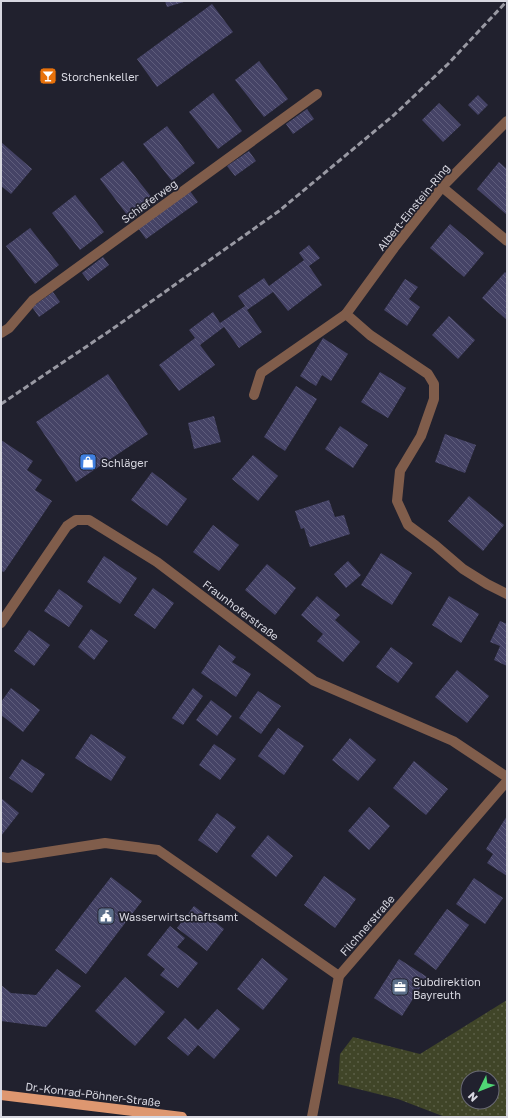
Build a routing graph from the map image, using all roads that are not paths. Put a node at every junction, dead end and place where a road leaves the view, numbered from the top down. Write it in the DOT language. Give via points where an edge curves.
graph roads {
  1 [pos="317,94"];
  2 [pos="507,120"];
  3 [pos="442,187"];
  4 [pos="507,241"];
  5 [pos="346,314"];
  6 [pos="1,333"];
  7 [pos="254,395"];
  8 [pos="507,594"];
  9 [pos="1,623"];
  10 [pos="507,777"];
  11 [pos="507,781"];
  12 [pos="1,857"];
  13 [pos="339,976"];
  14 [pos="1,1095"];
  15 [pos="182,1117"];
  16 [pos="312,1117"];
  1 -- 6 [label="street, Schieferweg" via="33,300 9,328"];
  2 -- 3 [label="street, Albert-Einstein-Ring"];
  3 -- 4 [label="street"];
  3 -- 5 [label="street, Albert-Einstein-Ring"];
  5 -- 7 [label="street, Albert-Einstein-Ring" via="261,372"];
  5 -- 8 [label="street" via="370,335 428,374 434,384 434,399 421,436 400,471 397,501 408,525 463,569"];
  9 -- 10 [label="street, Fraunhoferstraße" via="67,526 76,520 89,520 157,562 314,681 453,741"];
  11 -- 13 [label="street, Filchnerstraße"];
  12 -- 13 [label="street" via="105,843 158,850"];
  13 -- 16 [label="street, Filchnerstraße"];
  14 -- 15 [label="main road, Dr.-Konrad-Pöhner-Straße"];
}
